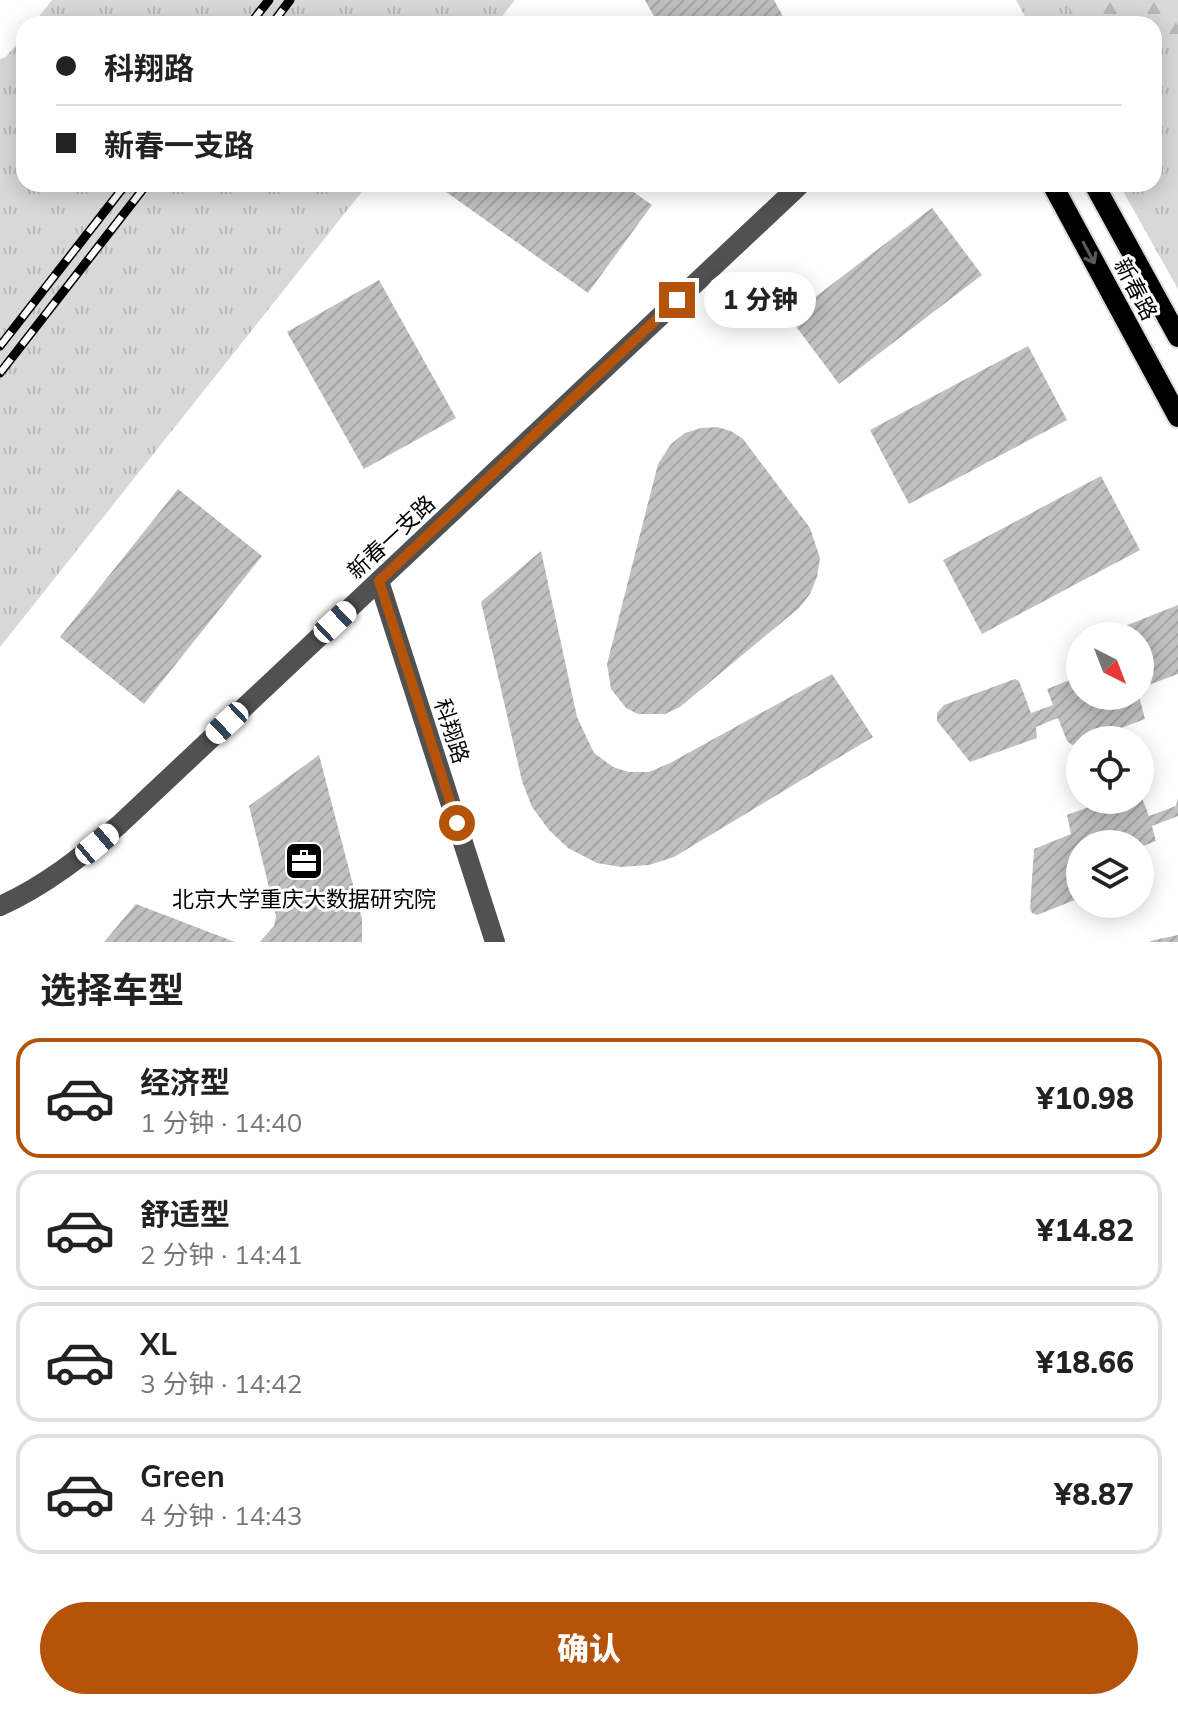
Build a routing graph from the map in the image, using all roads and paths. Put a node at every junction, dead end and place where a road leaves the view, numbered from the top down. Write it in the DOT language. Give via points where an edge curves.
graph roads {
  1 [pos="792,192"];
  2 [pos="1056,192"];
  3 [pos="1098,192"];
  4 [pos="1178,337"];
  5 [pos="1178,417"];
  6 [pos="379,581"];
  7 [pos="0,906"];
  8 [pos="495,942"];
  1 -- 6 [label="street, 新春一支路"];
  2 -- 5 [label="main road, 新春路, one-way"];
  3 -- 4 [label="main road, 新春路"];
  6 -- 7 [label="street, 新春一支路" via="119,825 74,863"];
  6 -- 8 [label="street, 科翔路"];
}
